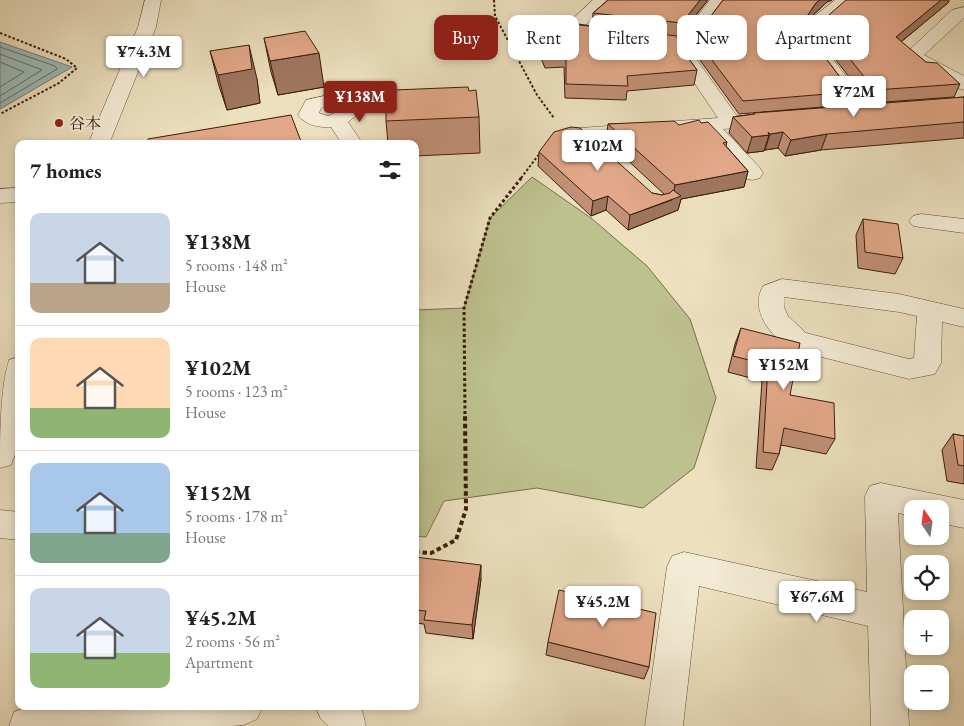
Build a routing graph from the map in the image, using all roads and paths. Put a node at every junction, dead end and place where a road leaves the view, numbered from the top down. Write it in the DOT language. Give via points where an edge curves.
graph roads {
  1 [pos="153,0"];
  2 [pos="494,0"];
  3 [pos="602,0"];
  4 [pos="719,0"];
  5 [pos="846,0"];
  6 [pos="964,12"];
  7 [pos="707,15"];
  8 [pos="0,33"];
  9 [pos="677,43"];
  10 [pos="688,60"];
  11 [pos="964,84"];
  12 [pos="864,112"];
  13 [pos="0,114"];
  14 [pos="788,118"];
  15 [pos="337,121"];
  16 [pos="732,123"];
  17 [pos="707,124"];
  18 [pos="576,135"];
  19 [pos="100,140"];
  20 [pos="350,140"];
  21 [pos="607,154"];
  22 [pos="752,173"];
  23 [pos="15,195"];
  24 [pos="0,196"];
  25 [pos="921,221"];
  26 [pos="964,226"];
  27 [pos="930,310"];
  28 [pos="964,318"];
  29 [pos="15,386"];
  30 [pos="0,456"];
  31 [pos="964,514"];
  32 [pos="0,524"];
  33 [pos="15,526"];
  34 [pos="419,552"];
  35 [pos="885,613"];
  36 [pos="194,710"];
  37 [pos="338,710"];
  38 [pos="28,726"];
  39 [pos="347,726"];
  40 [pos="664,726"];
  41 [pos="890,726"];
  1 -- 19 [label="street" via="147,27"];
  2 -- 18 [label="path" via="495,16 537,95"];
  3 -- 9 [label="street" via="573,28 579,32"];
  4 -- 7 [label="street"];
  5 -- 12 [label="street" via="818,21 808,40"];
  6 -- 11 [label="street" via="912,56"];
  8 -- 13 [label="path" via="66,59 77,68 59,83"];
  10 -- 16 [label="street"];
  14 -- 16 [label="street"];
  15 -- 20 [label="street"];
  16 -- 17 [label="street"];
  17 -- 18 [label="street"];
  17 -- 22 [label="street"];
  18 -- 21 [label="street"];
  18 -- 34 [label="path" via="555,141 539,154 490,218 464,308 466,509 456,540 431,553"];
  23 -- 24 [label="street"];
  25 -- 26 [label="street"];
  27 -- 27 [label="street" via="782,288 772,292 770,302 781,328 798,341 909,369 925,367 927,363"];
  27 -- 28 [label="street"];
  29 -- 30 [label="street"];
  31 -- 35 [label="street" via="881,496"];
  32 -- 33 [label="street"];
  35 -- 40 [label="street" via="684,567"];
  35 -- 41 [label="street"];
  36 -- 38 [label="street"];
  37 -- 39 [label="street" via="346,717"];
}
